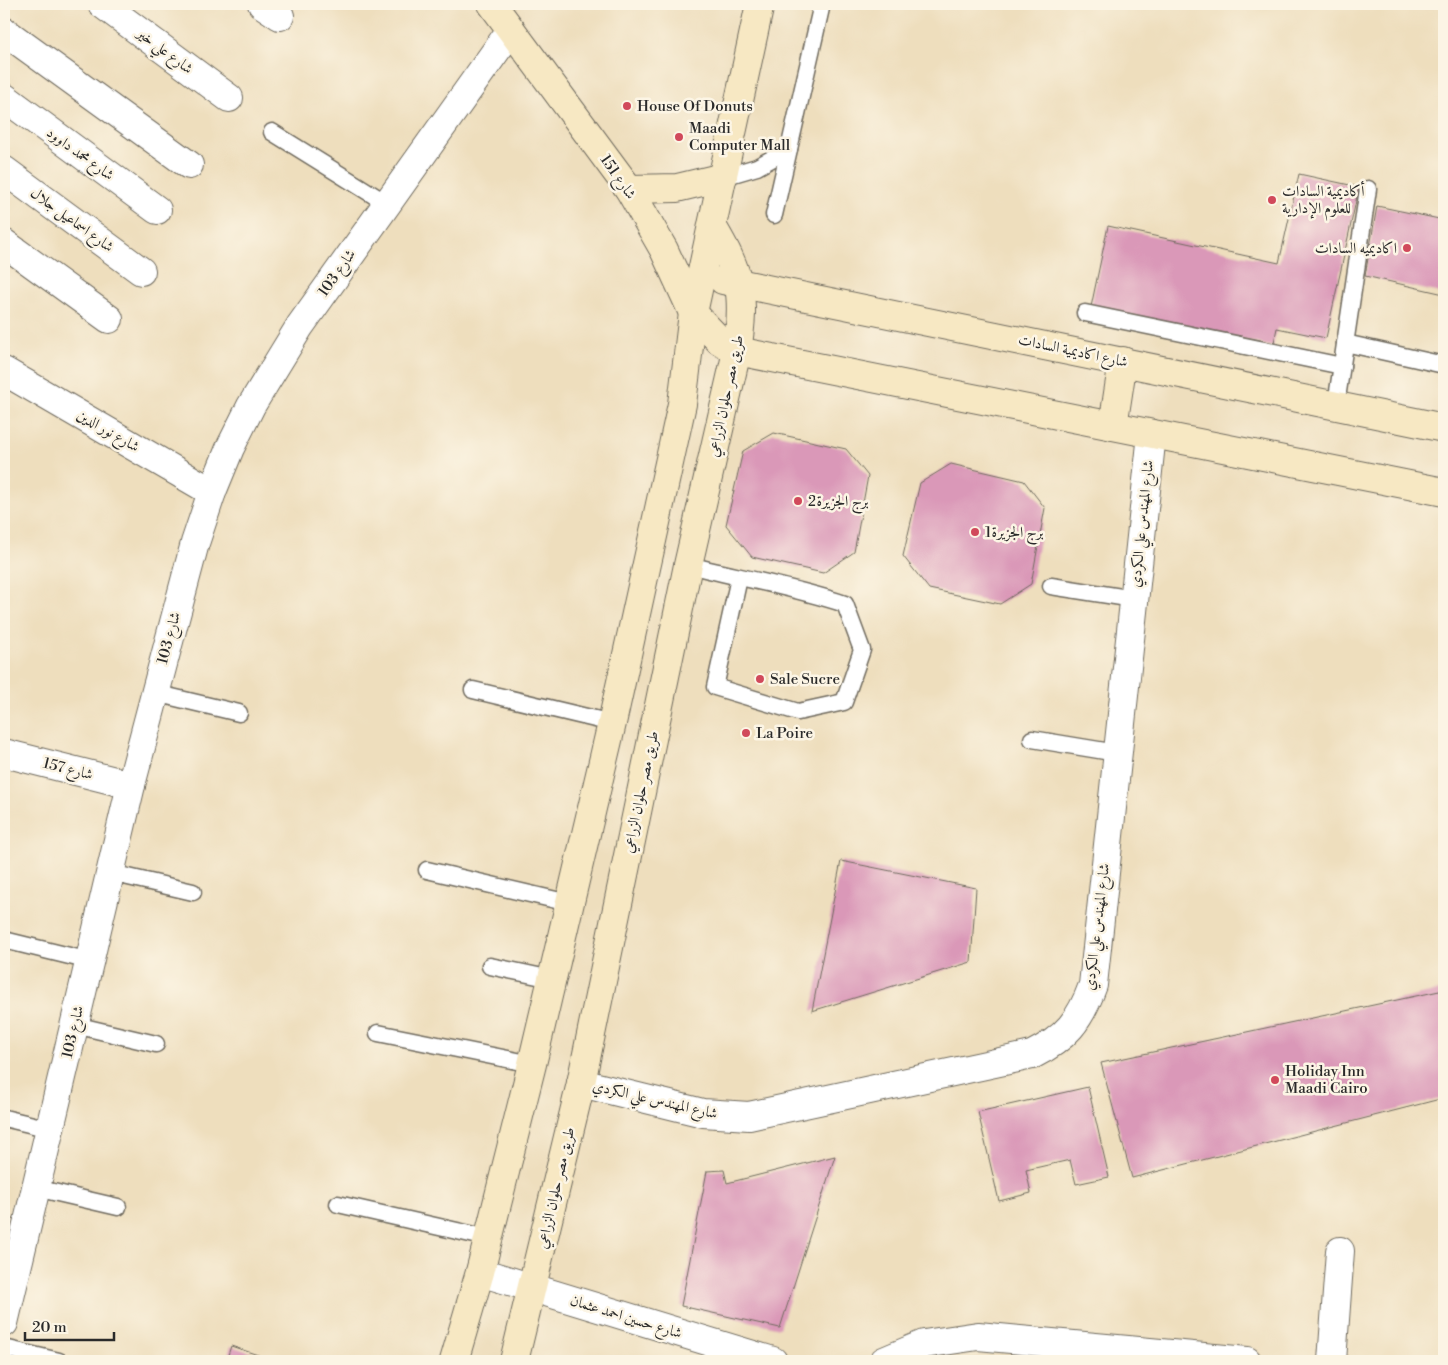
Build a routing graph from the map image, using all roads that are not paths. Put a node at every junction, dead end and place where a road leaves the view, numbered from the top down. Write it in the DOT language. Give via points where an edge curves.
graph roads {
  1 [pos="102,4"];
  2 [pos="492,4"];
  3 [pos="760,4"];
  4 [pos="822,4"];
  5 [pos="511,30"];
  6 [pos="4,31"];
  7 [pos="4,97"];
  8 [pos="229,98"];
  9 [pos="272,132"];
  10 [pos="789,148"];
  11 [pos="189,165"];
  12 [pos="4,170"];
  13 [pos="722,177"];
  14 [pos="629,189"];
  15 [pos="1368,189"];
  16 [pos="386,203"];
  17 [pos="157,210"];
  18 [pos="774,215"];
  19 [pos="712,226"];
  20 [pos="4,243"];
  21 [pos="141,271"];
  22 [pos="701,275"];
  23 [pos="740,284"];
  24 [pos="693,313"];
  25 [pos="1086,313"];
  26 [pos="109,319"];
  27 [pos="1345,343"];
  28 [pos="737,351"];
  29 [pos="1123,361"];
  30 [pos="1444,365"];
  31 [pos="1342,366"];
  32 [pos="4,371"];
  33 [pos="1336,405"];
  34 [pos="1113,426"];
  35 [pos="1444,428"];
  36 [pos="1152,434"];
  37 [pos="212,492"];
  38 [pos="1444,492"];
  39 [pos="688,564"];
  40 [pos="739,578"];
  41 [pos="1051,586"];
  42 [pos="1134,599"];
  43 [pos="473,690"];
  44 [pos="154,693"];
  45 [pos="239,713"];
  46 [pos="612,723"];
  47 [pos="1032,739"];
  48 [pos="4,753"];
  49 [pos="1117,754"];
  50 [pos="131,784"];
  51 [pos="427,870"];
  52 [pos="112,873"];
  53 [pos="194,892"];
  54 [pos="569,903"];
  55 [pos="4,940"];
  56 [pos="90,961"];
  57 [pos="490,966"];
  58 [pos="552,979"];
  59 [pos="75,1025"];
  60 [pos="378,1033"];
  61 [pos="156,1044"];
  62 [pos="532,1064"];
  63 [pos="581,1083"];
  64 [pos="4,1118"];
  65 [pos="50,1129"];
  66 [pos="36,1188"];
  67 [pos="338,1204"];
  68 [pos="118,1207"];
  69 [pos="488,1238"];
  70 [pos="1340,1251"];
  71 [pos="480,1272"];
  72 [pos="533,1288"];
  73 [pos="8,1291"];
  74 [pos="4,1323"];
  75 [pos="4,1348"];
  76 [pos="1143,1356"];
  77 [pos="1190,1358"];
  78 [pos="520,1360"];
  79 [pos="59,1361"];
  80 [pos="454,1361"];
  81 [pos="773,1361"];
  82 [pos="884,1361"];
  83 [pos="1247,1361"];
  84 [pos="1332,1361"];
  1 -- 8 [label="street, شارع علي خير"];
  2 -- 5 [label="main road, شارع 151"];
  3 -- 13 [label="main road"];
  4 -- 10 [label="lane"];
  5 -- 14 [label="main road, شارع 151"];
  5 -- 16 [label="street, شارع 103"];
  6 -- 11 [label="street"];
  7 -- 17 [label="street, شارع محمد داوود"];
  9 -- 16 [label="lane"];
  10 -- 13 [label="lane" via="758,167"];
  10 -- 18 [label="lane"];
  12 -- 21 [label="street, شارع اسماعيل جلال"];
  13 -- 14 [label="main road" via="677,188"];
  13 -- 19 [label="main road"];
  14 -- 24 [label="main road, شارع 151" via="664,250"];
  15 -- 27 [label="lane"];
  16 -- 37 [label="street, شارع 103" via="275,366 230,448"];
  19 -- 22 [label="main road"];
  19 -- 23 [label="main road, طريق مصر حلوان الزراعي" via="731,258"];
  20 -- 26 [label="street"];
  22 -- 23 [label="main road, شارع اكاديمية السادات"];
  22 -- 24 [label="main road"];
  23 -- 28 [label="main road, طريق مصر حلوان الزراعي"];
  23 -- 29 [label="main road, شارع اكاديمية السادات"];
  24 -- 28 [label="main road, شارع 151" via="713,334"];
  24 -- 46 [label="main road" via="682,404"];
  25 -- 31 [label="lane"];
  27 -- 30 [label="lane"];
  27 -- 31 [label="lane"];
  28 -- 34 [label="main road"];
  28 -- 39 [label="main road, طريق مصر حلوان الزراعي"];
  29 -- 33 [label="main road, شارع اكاديمية السادات"];
  29 -- 34 [label="main road"];
  31 -- 33 [label="lane"];
  32 -- 37 [label="street, شارع نور الدين"];
  33 -- 35 [label="main road, شارع اكاديمية السادات"];
  34 -- 36 [label="main road"];
  36 -- 38 [label="main road"];
  36 -- 42 [label="street, شارع المهندس علي الكردي"];
  37 -- 44 [label="street, شارع 103"];
  39 -- 40 [label="lane"];
  39 -- 63 [label="main road, طريق مصر حلوان الزراعي"];
  40 -- 40 [label="lane" via="804,590 845,604 862,650 844,702 798,712 715,687"];
  41 -- 42 [label="lane"];
  42 -- 49 [label="street, شارع المهندس علي الكردي"];
  43 -- 46 [label="lane"];
  44 -- 45 [label="lane"];
  44 -- 50 [label="street, شارع 103"];
  46 -- 54 [label="main road"];
  47 -- 49 [label="lane"];
  48 -- 50 [label="street, شارع 157"];
  49 -- 63 [label="street, شارع المهندس علي الكردي" via="1093,985 1076,1021 1053,1044 1032,1056 1008,1062 749,1116 703,1113"];
  50 -- 52 [label="street, شارع 103"];
  51 -- 54 [label="lane"];
  52 -- 53 [label="lane"];
  52 -- 56 [label="street, شارع 103"];
  54 -- 58 [label="main road"];
  55 -- 56 [label="lane"];
  56 -- 59 [label="street, شارع 103"];
  57 -- 58 [label="lane"];
  58 -- 62 [label="main road"];
  59 -- 61 [label="lane"];
  59 -- 65 [label="street, شارع 103"];
  60 -- 62 [label="lane"];
  62 -- 69 [label="main road"];
  63 -- 72 [label="main road, طريق مصر حلوان الزراعي"];
  64 -- 65 [label="lane"];
  65 -- 66 [label="street, شارع 103"];
  66 -- 68 [label="lane"];
  66 -- 73 [label="street, شارع 103"];
  67 -- 69 [label="lane"];
  69 -- 71 [label="main road"];
  70 -- 84 [label="street"];
  71 -- 72 [label="street, شارع حسين احمد عثمان"];
  71 -- 80 [label="main road"];
  72 -- 78 [label="main road, طريق مصر حلوان الزراعي"];
  72 -- 81 [label="street, شارع حسين احمد عثمان"];
  73 -- 74 [label="street, شارع 103"];
  75 -- 79 [label="lane"];
  76 -- 77 [label="street"];
  76 -- 82 [label="street" via="978,1336 924,1344"];
  77 -- 83 [label="street"];
}
